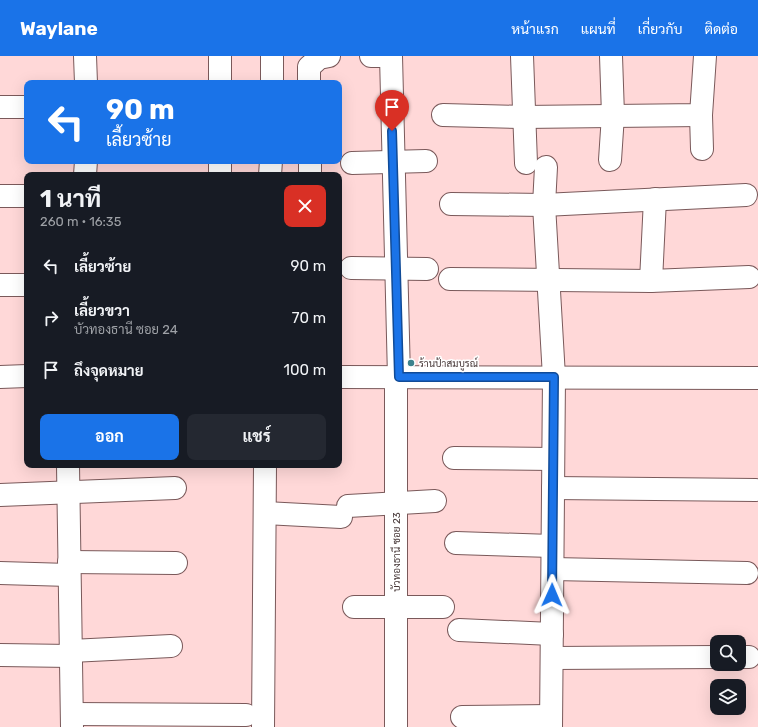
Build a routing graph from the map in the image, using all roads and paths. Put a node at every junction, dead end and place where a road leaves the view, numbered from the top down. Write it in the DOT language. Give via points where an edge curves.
graph roads {
  1 [pos="86,56"];
  2 [pos="220,56"];
  3 [pos="272,56"];
  4 [pos="329,56"];
  5 [pos="371,56"];
  6 [pos="391,56"];
  7 [pos="522,56"];
  8 [pos="611,56"];
  9 [pos="704,56"];
  10 [pos="86,80"];
  11 [pos="220,80"];
  12 [pos="272,80"];
  13 [pos="309,80"];
  14 [pos="0,107"];
  15 [pos="24,107"];
  16 [pos="443,115"];
  17 [pos="613,115"];
  18 [pos="701,115"];
  19 [pos="523,117"];
  20 [pos="702,149"];
  21 [pos="610,160"];
  22 [pos="392,162"];
  23 [pos="426,162"];
  24 [pos="352,163"];
  25 [pos="746,195"];
  26 [pos="0,196"];
  27 [pos="24,196"];
  28 [pos="655,200"];
  29 [pos="451,204"];
  30 [pos="544,205"];
  31 [pos="351,268"];
  32 [pos="396,268"];
  33 [pos="427,270"];
  34 [pos="754,272"];
  35 [pos="450,280"];
  36 [pos="548,280"];
  37 [pos="652,281"];
  38 [pos="0,284"];
  39 [pos="24,285"];
  40 [pos="0,376"];
  41 [pos="24,376"];
  42 [pos="342,376"];
  43 [pos="398,377"];
  44 [pos="554,377"];
  45 [pos="758,378"];
  46 [pos="454,458"];
  47 [pos="553,459"];
  48 [pos="68,468"];
  49 [pos="265,468"];
  50 [pos="175,488"];
  51 [pos="553,488"];
  52 [pos="756,490"];
  53 [pos="69,494"];
  54 [pos="0,495"];
  55 [pos="435,501"];
  56 [pos="396,504"];
  57 [pos="265,513"];
  58 [pos="456,543"];
  59 [pos="552,546"];
  60 [pos="176,563"];
  61 [pos="69,568"];
  62 [pos="553,568"];
  63 [pos="0,573"];
  64 [pos="747,573"];
  65 [pos="396,606"];
  66 [pos="354,607"];
  67 [pos="443,607"];
  68 [pos="459,630"];
  69 [pos="552,634"];
  70 [pos="171,646"];
  71 [pos="71,653"];
  72 [pos="0,654"];
  73 [pos="710,657"];
  74 [pos="552,658"];
  75 [pos="462,717"];
  76 [pos="72,721"];
  77 [pos="255,721"];
  78 [pos="551,721"];
  79 [pos="396,727"];
  1 -- 10 [label="street"];
  2 -- 11 [label="street"];
  3 -- 12 [label="street"];
  4 -- 13 [label="street" via="319,58 309,67"];
  5 -- 6 [label="street"];
  6 -- 22 [label="street, บัวทองธานี ซอย 23"];
  7 -- 19 [label="street"];
  8 -- 17 [label="street"];
  9 -- 18 [label="street"];
  14 -- 15 [label="street"];
  16 -- 19 [label="street"];
  17 -- 18 [label="street"];
  17 -- 19 [label="street"];
  17 -- 21 [label="street"];
  18 -- 20 [label="street"];
  19 -- 30 [label="street"];
  22 -- 23 [label="street"];
  22 -- 24 [label="street"];
  22 -- 32 [label="street, บัวทองธานี ซอย 23"];
  25 -- 28 [label="street"];
  26 -- 27 [label="street"];
  28 -- 30 [label="street"];
  28 -- 37 [label="street"];
  29 -- 30 [label="street"];
  30 -- 36 [label="street"];
  31 -- 32 [label="street"];
  32 -- 33 [label="street"];
  32 -- 43 [label="street, บัวทองธานี ซอย 23"];
  34 -- 37 [label="street"];
  35 -- 36 [label="street"];
  36 -- 37 [label="street"];
  36 -- 44 [label="street"];
  38 -- 39 [label="street"];
  40 -- 41 [label="street"];
  42 -- 43 [label="street"];
  43 -- 44 [label="street"];
  43 -- 56 [label="street, บัวทองธานี ซอย 23"];
  44 -- 45 [label="street"];
  44 -- 47 [label="street"];
  46 -- 47 [label="street"];
  47 -- 51 [label="street"];
  48 -- 53 [label="street"];
  49 -- 57 [label="street"];
  50 -- 53 [label="street"];
  51 -- 52 [label="street"];
  51 -- 59 [label="street"];
  53 -- 54 [label="street"];
  53 -- 61 [label="street"];
  55 -- 56 [label="street"];
  56 -- 57 [label="street" via="345,512"];
  56 -- 65 [label="street, บัวทองธานี ซอย 23"];
  57 -- 77 [label="street"];
  58 -- 59 [label="street"];
  59 -- 62 [label="street"];
  60 -- 61 [label="street"];
  61 -- 63 [label="street"];
  61 -- 71 [label="street"];
  62 -- 64 [label="street"];
  62 -- 69 [label="street"];
  65 -- 66 [label="street"];
  65 -- 67 [label="street"];
  65 -- 79 [label="street, บัวทองธานี ซอย 23"];
  68 -- 69 [label="street"];
  69 -- 74 [label="street"];
  70 -- 71 [label="street"];
  71 -- 72 [label="street"];
  71 -- 76 [label="street"];
  73 -- 74 [label="street"];
  74 -- 78 [label="street"];
  75 -- 78 [label="street"];
  76 -- 77 [label="street"];
}
